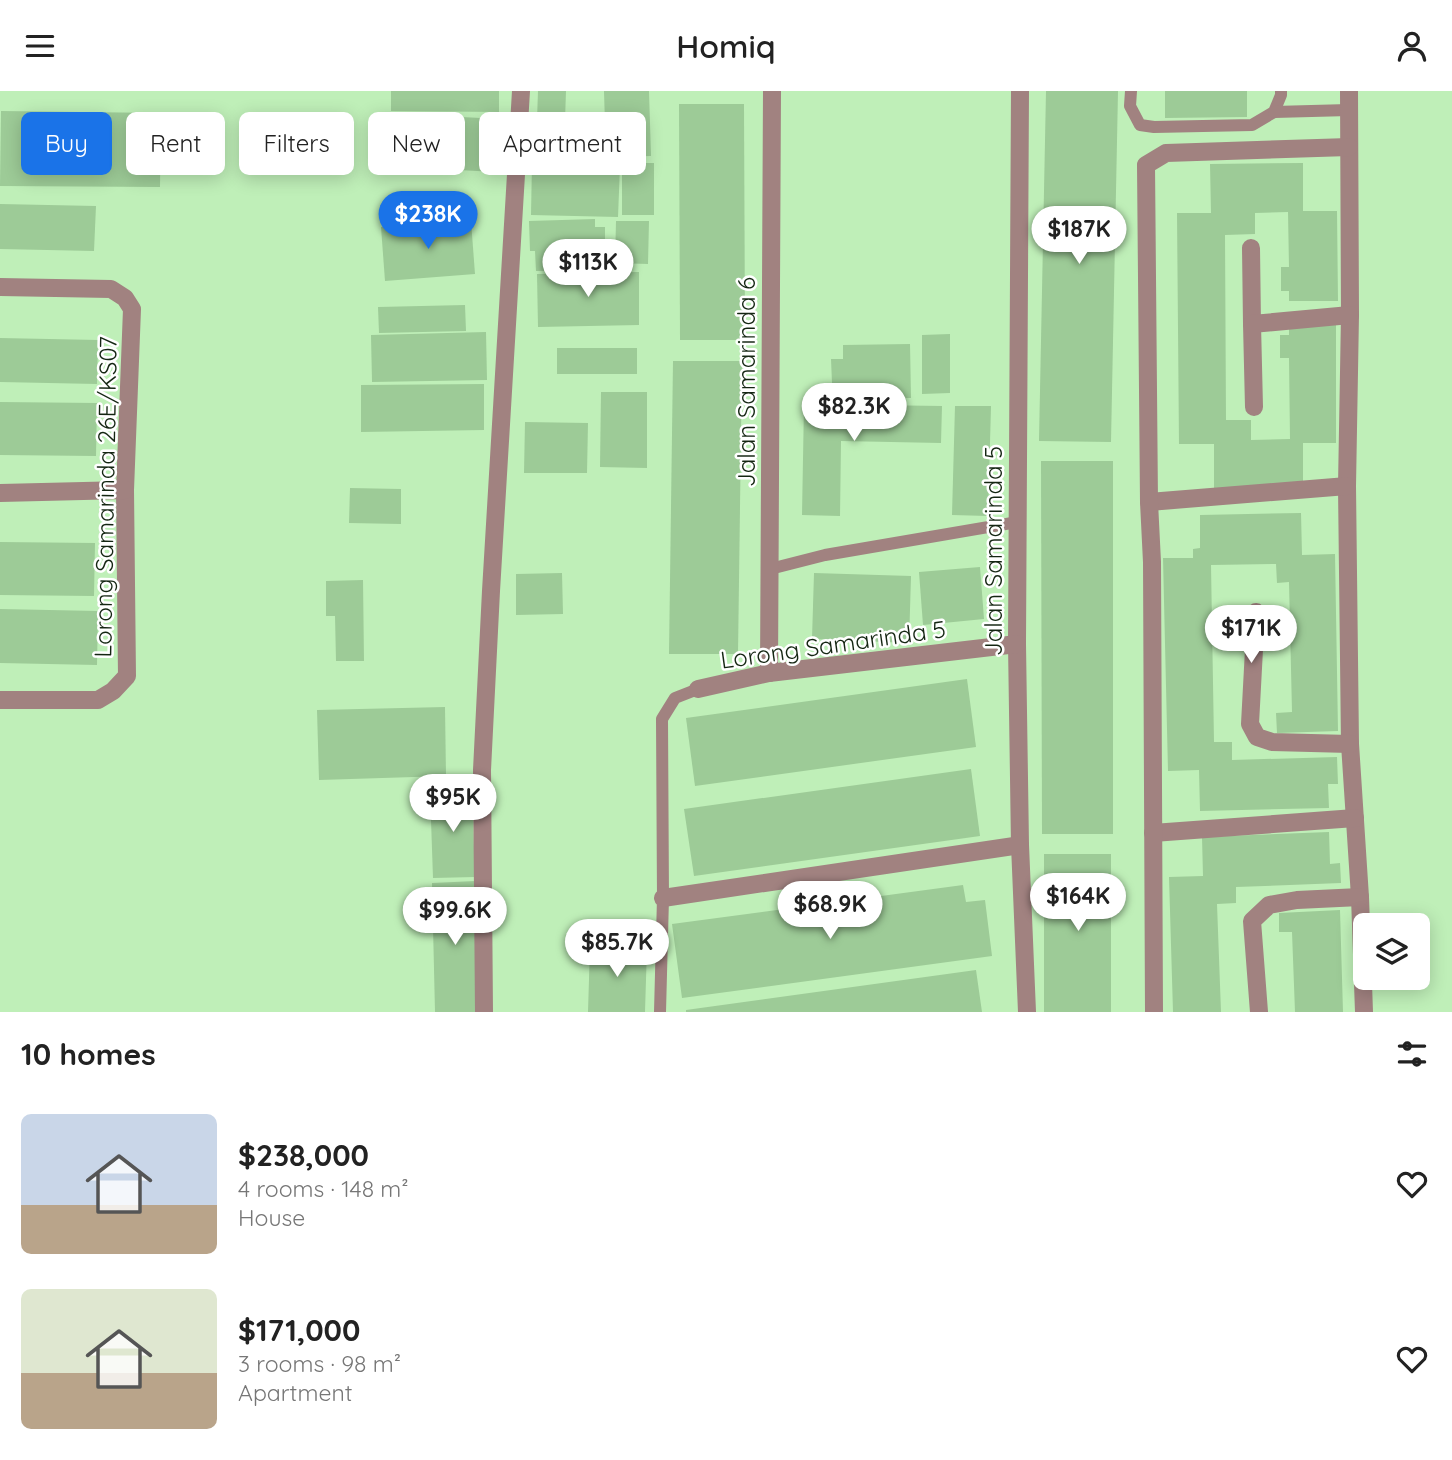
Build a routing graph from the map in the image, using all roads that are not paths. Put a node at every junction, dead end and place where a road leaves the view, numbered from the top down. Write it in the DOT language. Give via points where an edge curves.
graph roads {
  1 [pos="521,91"];
  2 [pos="772,91"];
  3 [pos="1020,91"];
  4 [pos="1131,91"];
  5 [pos="1281,91"];
  6 [pos="1349,91"];
  7 [pos="1349,110"];
  8 [pos="1274,113"];
  9 [pos="1349,148"];
  10 [pos="1251,248"];
  11 [pos="0,287"];
  12 [pos="1350,314"];
  13 [pos="1252,324"];
  14 [pos="1254,407"];
  15 [pos="1347,486"];
  16 [pos="125,490"];
  17 [pos="0,493"];
  18 [pos="1149,502"];
  19 [pos="1018,522"];
  20 [pos="770,569"];
  21 [pos="1256,612"];
  22 [pos="1017,645"];
  23 [pos="769,673"];
  24 [pos="698,689"];
  25 [pos="0,700"];
  26 [pos="1350,744"];
  27 [pos="1354,818"];
  28 [pos="1153,833"];
  29 [pos="1020,845"];
  30 [pos="1360,897"];
  31 [pos="663,898"];
  32 [pos="484,1012"];
  33 [pos="660,1012"];
  34 [pos="1027,1012"];
  35 [pos="1154,1012"];
  36 [pos="1259,1012"];
  37 [pos="1364,1012"];
  1 -- 32 [label="street" via="482,770"];
  2 -- 20 [label="street, Jalan Samarinda 6"];
  3 -- 19 [label="street, Jalan Samarinda 5"];
  4 -- 8 [label="lane" via="1130,106 1140,125 1252,125"];
  5 -- 8 [label="lane"];
  6 -- 7 [label="street"];
  7 -- 8 [label="lane"];
  7 -- 9 [label="street"];
  9 -- 12 [label="street"];
  9 -- 18 [label="street" via="1166,153 1146,166"];
  10 -- 13 [label="street"];
  11 -- 16 [label="street, Lorong Samarinda 26E/KS07" via="111,289 132,309"];
  12 -- 13 [label="street"];
  12 -- 15 [label="street"];
  13 -- 14 [label="street"];
  15 -- 18 [label="street"];
  15 -- 26 [label="street"];
  16 -- 17 [label="street"];
  16 -- 25 [label="street, Lorong Samarinda 26E/KS07" via="127,677 98,699"];
  18 -- 28 [label="street"];
  19 -- 20 [label="lane" via="825,555"];
  19 -- 22 [label="street, Jalan Samarinda 5"];
  20 -- 23 [label="street, Jalan Samarinda 6"];
  21 -- 26 [label="street" via="1250,724 1257,737 1272,742"];
  22 -- 23 [label="street, Lorong Samarinda 5"];
  22 -- 29 [label="street, Jalan Samarinda 5"];
  23 -- 24 [label="street, Lorong Samarinda 5"];
  24 -- 31 [label="lane" via="675,698 662,719"];
  26 -- 27 [label="street"];
  27 -- 28 [label="street"];
  27 -- 30 [label="street"];
  28 -- 35 [label="street"];
  29 -- 31 [label="street"];
  29 -- 34 [label="street, Jalan Samarinda 5"];
  30 -- 36 [label="street" via="1297,899 1269,905 1252,921"];
  30 -- 37 [label="street"];
  31 -- 33 [label="lane"];
}
